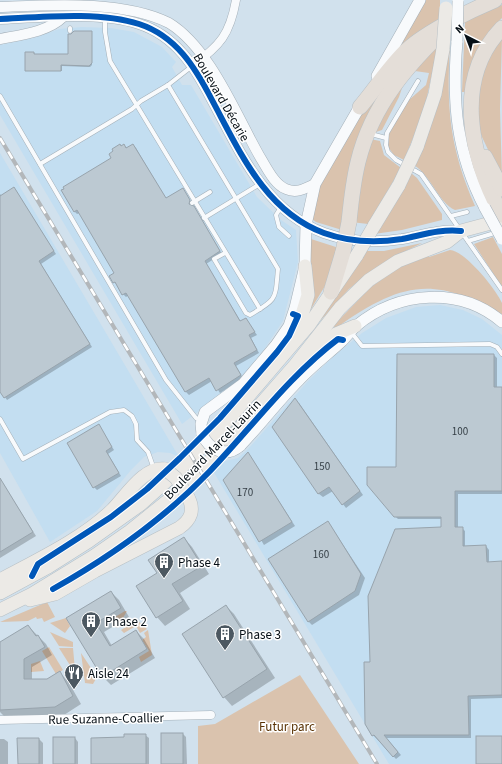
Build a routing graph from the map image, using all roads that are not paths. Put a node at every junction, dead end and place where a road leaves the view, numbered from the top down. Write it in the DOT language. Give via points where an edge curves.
graph roads {
  1 [pos="236,0"];
  2 [pos="420,0"];
  3 [pos="495,0"];
  4 [pos="57,2"];
  5 [pos="80,2"];
  6 [pos="452,2"];
  7 [pos="0,7"];
  8 [pos="63,17"];
  9 [pos="105,18"];
  10 [pos="0,19"];
  11 [pos="455,20"];
  12 [pos="502,28"];
  13 [pos="0,39"];
  14 [pos="204,57"];
  15 [pos="193,65"];
  16 [pos="418,80"];
  17 [pos="168,85"];
  18 [pos="0,96"];
  19 [pos="137,105"];
  20 [pos="360,107"];
  21 [pos="367,133"];
  22 [pos="386,138"];
  23 [pos="476,140"];
  24 [pos="40,164"];
  25 [pos="261,184"];
  26 [pos="315,184"];
  27 [pos="502,189"];
  28 [pos="210,192"];
  29 [pos="236,199"];
  30 [pos="193,202"];
  31 [pos="281,207"];
  32 [pos="494,209"];
  33 [pos="467,212"];
  34 [pos="451,216"];
  35 [pos="204,218"];
  36 [pos="502,220"];
  37 [pos="306,225"];
  38 [pos="502,231"];
  39 [pos="289,236"];
  40 [pos="465,236"];
  41 [pos="502,239"];
  42 [pos="225,253"];
  43 [pos="350,253"];
  44 [pos="305,266"];
  45 [pos="502,290"];
  46 [pos="331,292"];
  47 [pos="260,309"];
  48 [pos="502,322"];
  49 [pos="353,329"];
  50 [pos="293,343"];
  51 [pos="502,354"];
  52 [pos="295,365"];
  53 [pos="0,419"];
  54 [pos="201,421"];
  55 [pos="160,469"];
  56 [pos="0,580"];
  57 [pos="0,593"];
  58 [pos="15,603"];
  59 [pos="0,610"];
  60 [pos="211,715"];
  61 [pos="0,720"];
  1 -- 14 [label="street" via="226,33"];
  2 -- 20 [label="main road"];
  3 -- 11 [label="highway"];
  4 -- 5 [label="street, Boulevard Décarie"];
  4 -- 7 [label="street, Boulevard Décarie"];
  5 -- 14 [label="street, Boulevard Décarie" via="119,5 149,12 181,31"];
  6 -- 32 [label="main road, bridge" via="457,41 455,92 460,141 471,179"];
  6 -- 43 [label="main road, bridge" via="435,94 417,148 399,185 374,226"];
  8 -- 9 [label="street, Boulevard Décarie"];
  8 -- 10 [label="street, Boulevard Décarie"];
  8 -- 13 [label="street" via="54,25"];
  9 -- 15 [label="street, Boulevard Décarie" via="135,22 154,30 177,47"];
  9 -- 19 [label="lane" via="109,57"];
  11 -- 20 [label="highway" via="408,49"];
  11 -- 21 [label="highway" via="399,77 380,105"];
  12 -- 23 [label="highway" via="483,56 474,81 471,108"];
  14 -- 15 [label="street"];
  14 -- 26 [label="street, Boulevard Décarie" via="275,180 284,188 294,191"];
  15 -- 17 [label="lane"];
  15 -- 25 [label="street, Boulevard Décarie"];
  16 -- 22 [label="lane" via="389,128"];
  17 -- 19 [label="lane"];
  17 -- 29 [label="lane"];
  18 -- 24 [label="lane"];
  19 -- 24 [label="lane"];
  19 -- 30 [label="lane"];
  20 -- 26 [label="main road"];
  21 -- 22 [label="lane"];
  21 -- 43 [label="highway, bridge" via="355,174 348,222"];
  22 -- 34 [label="lane" via="391,155 421,174"];
  23 -- 27 [label="highway"];
  23 -- 32 [label="highway" via="483,175"];
  24 -- 54 [label="lane" via="166,380"];
  25 -- 29 [label="lane"];
  25 -- 31 [label="street, Boulevard Décarie"];
  26 -- 37 [label="main road"];
  28 -- 30 [label="lane"];
  29 -- 35 [label="lane"];
  29 -- 47 [label="lane" via="278,268 276,296 272,302"];
  30 -- 35 [label="lane"];
  31 -- 37 [label="street, Boulevard Décarie"];
  31 -- 39 [label="lane" via="276,215 277,224"];
  32 -- 41 [label="main road, bridge"];
  33 -- 34 [label="lane"];
  34 -- 40 [label="lane"];
  35 -- 42 [label="lane"];
  36 -- 40 [label="main road, Boulevard Marcel-Laurin"];
  37 -- 40 [label="street, Boulevard Décarie" via="335,237 367,242 392,240 444,229"];
  37 -- 44 [label="main road"];
  38 -- 40 [label="lane"];
  40 -- 45 [label="lane"];
  40 -- 52 [label="main road, Boulevard Marcel-Laurin" via="398,261 369,280 340,308"];
  42 -- 47 [label="lane"];
  42 -- 47 [label="lane" via="214,259 246,313 250,315"];
  43 -- 46 [label="highway"];
  44 -- 50 [label="main road" via="308,287 306,302"];
  44 -- 54 [label="main road" via="289,326 243,384 205,412"];
  46 -- 50 [label="main road, Boulevard Marcel-Laurin" via="314,320"];
  48 -- 49 [label="main road" via="468,303 425,297 388,306"];
  49 -- 51 [label="lane" via="362,346 490,344 497,347"];
  49 -- 52 [label="main road" via="336,334"];
  49 -- 54 [label="main road, bridge" via="298,380 240,446 230,452 218,451 208,444 202,434"];
  50 -- 57 [label="main road, Boulevard Marcel-Laurin" via="214,435 160,487 84,545"];
  52 -- 58 [label="main road, Boulevard Marcel-Laurin" via="218,453 171,498 105,548"];
  53 -- 55 [label="lane" via="23,459 110,412 124,410 132,416 136,424 137,440"];
  55 -- 56 [label="main road" via="143,476 92,526"];
  55 -- 58 [label="main road, bridge" via="176,478 188,497 192,506 188,521 55,594"];
  58 -- 59 [label="main road, Boulevard Marcel-Laurin"];
  60 -- 61 [label="street, Rue Suzanne-Coallier"];
}
